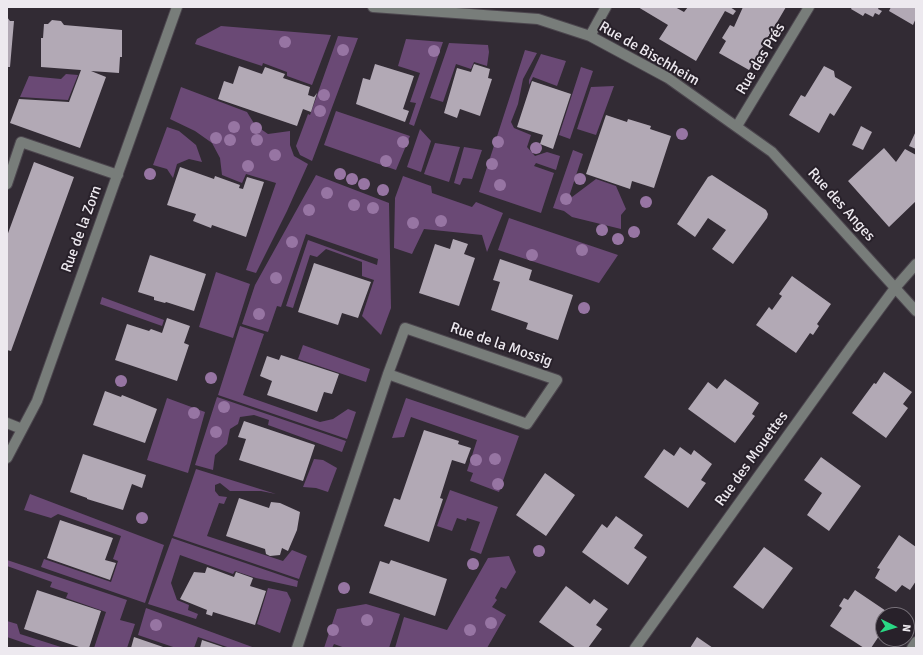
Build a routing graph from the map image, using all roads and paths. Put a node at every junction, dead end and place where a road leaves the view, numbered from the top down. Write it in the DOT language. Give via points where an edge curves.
graph roads {
  1 [pos="177,7"];
  2 [pos="373,7"];
  3 [pos="606,7"];
  4 [pos="809,7"];
  5 [pos="421,9"];
  6 [pos="590,36"];
  7 [pos="737,126"];
  8 [pos="118,175"];
  9 [pos="7,184"];
  10 [pos="916,264"];
  11 [pos="895,288"];
  12 [pos="916,311"];
  13 [pos="388,374"];
  14 [pos="7,423"];
  15 [pos="22,429"];
  16 [pos="7,458"];
  17 [pos="916,642"];
  18 [pos="297,648"];
  19 [pos="635,648"];
  20 [pos="912,648"];
  1 -- 8 [label="street, Rue de la Zorn"];
  2 -- 5 [label="street, Rue de Bischheim"];
  3 -- 6 [label="street"];
  4 -- 7 [label="street, Rue des Prés"];
  5 -- 6 [label="street, Rue de Bischheim" via="538,19"];
  6 -- 7 [label="street, Rue de Bischheim" via="668,78"];
  7 -- 11 [label="street, Rue des Anges" via="776,157"];
  8 -- 9 [label="street" via="22,142"];
  8 -- 15 [label="street, Rue de la Zorn" via="37,401"];
  10 -- 11 [label="street, Rue des Mouettes"];
  11 -- 12 [label="street, Rue des Anges"];
  11 -- 19 [label="street, Rue des Mouettes"];
  13 -- 13 [label="street, Rue de la Mossig" via="405,328 557,380 527,424"];
  13 -- 18 [label="street, Rue de la Mossig"];
  14 -- 15 [label="street"];
  15 -- 16 [label="street, Rue de la Zorn"];
  17 -- 20 [label="street"];
}
